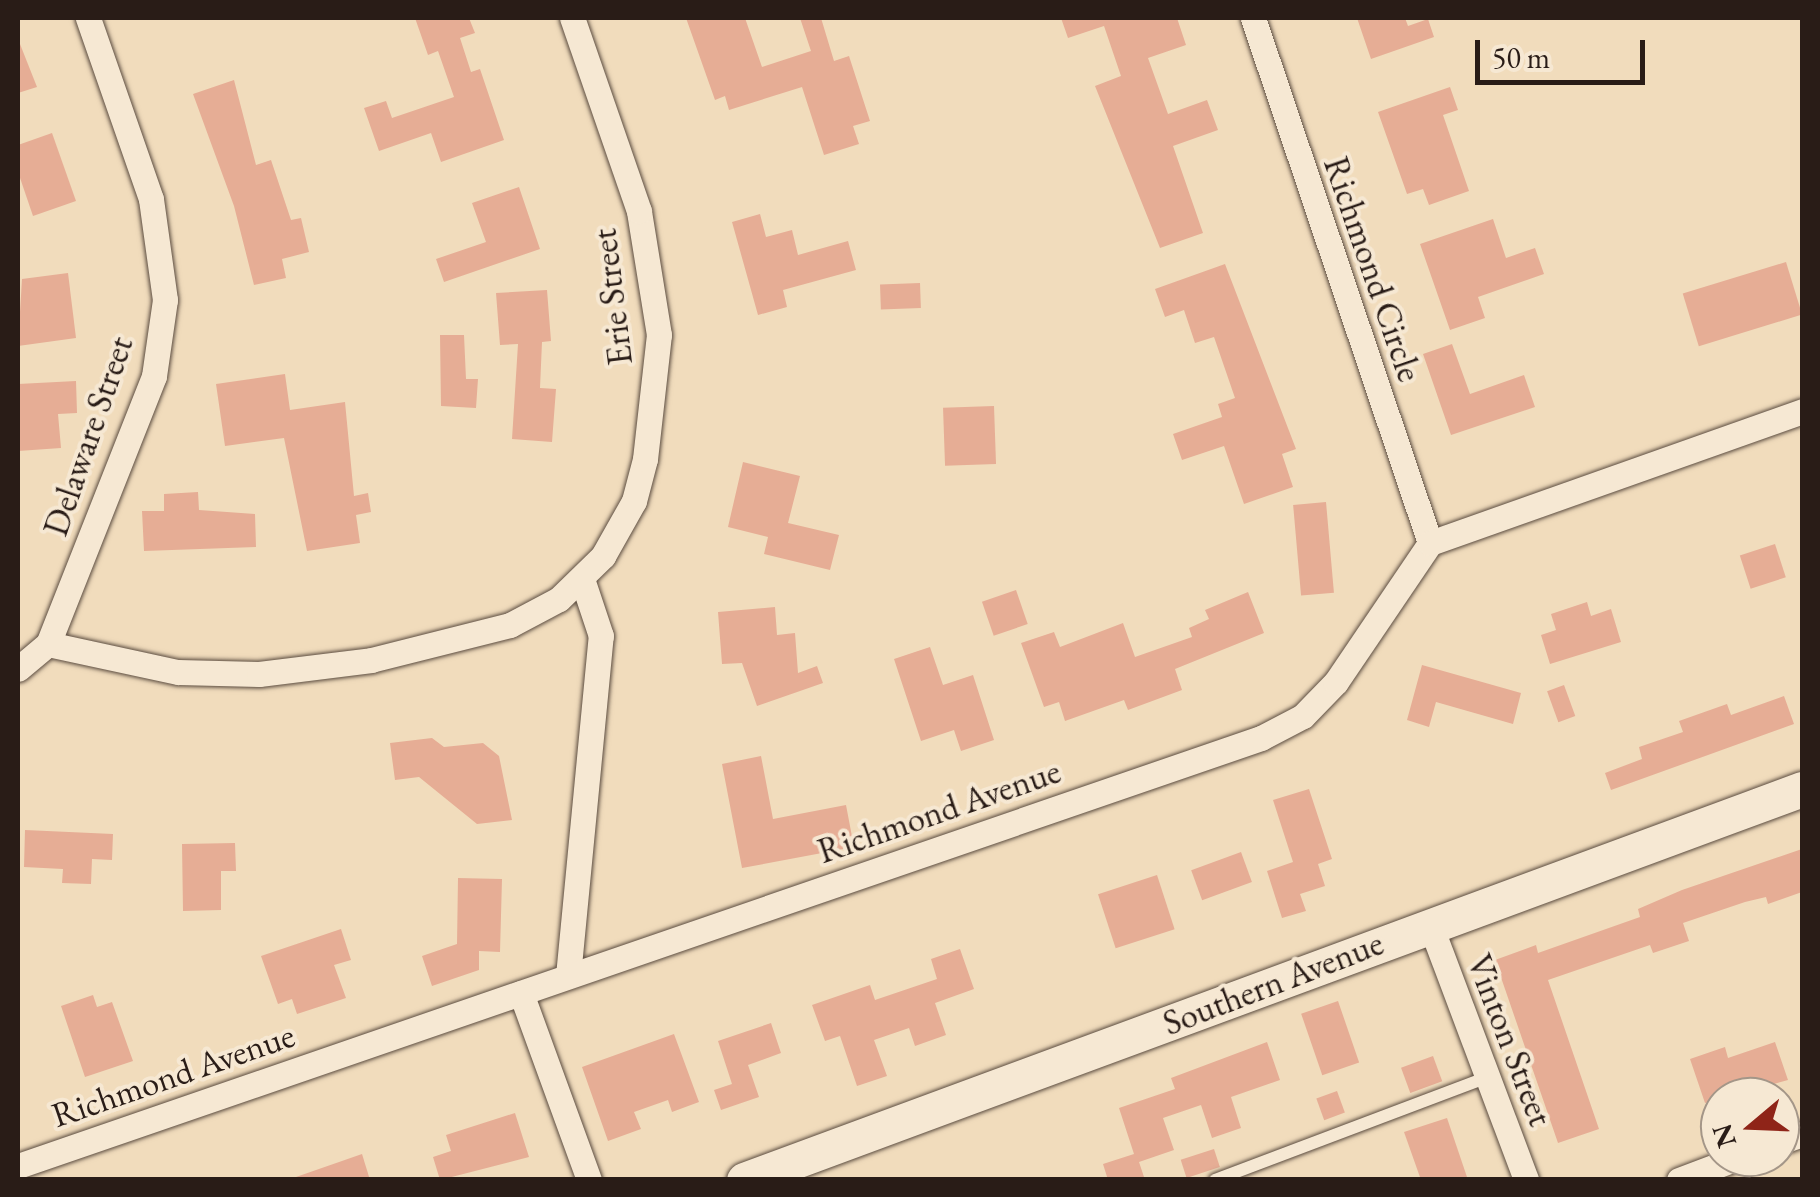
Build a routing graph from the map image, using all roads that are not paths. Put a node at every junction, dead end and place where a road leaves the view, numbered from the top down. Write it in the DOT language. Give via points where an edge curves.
graph roads {
  1 [pos="88,18"];
  2 [pos="572,18"];
  3 [pos="1253,18"];
  4 [pos="1802,411"];
  5 [pos="1430,543"];
  6 [pos="582,580"];
  7 [pos="48,644"];
  8 [pos="18,669"];
  9 [pos="1802,789"];
  10 [pos="1430,924"];
  11 [pos="568,976"];
  12 [pos="522,993"];
  13 [pos="1487,1077"];
  14 [pos="18,1166"];
  15 [pos="589,1180"];
  16 [pos="744,1180"];
  17 [pos="1215,1180"];
  18 [pos="1526,1180"];
  1 -- 7 [label="street, Delaware Street" via="151,198 165,300 154,376"];
  2 -- 6 [label="street, Erie Street" via="638,211 659,334 652,428 634,501 615,539"];
  3 -- 5 [label="street, Richmond Circle"];
  4 -- 5 [label="street"];
  5 -- 11 [label="street, Richmond Avenue" via="1336,682 1287,726"];
  6 -- 7 [label="street, Erie Street" via="510,625 297,671 178,672"];
  6 -- 11 [label="street" via="600,636"];
  7 -- 8 [label="street"];
  9 -- 10 [label="street, Southern Avenue"];
  10 -- 13 [label="street, Vinton Street"];
  10 -- 16 [label="street, Southern Avenue"];
  11 -- 12 [label="street, Richmond Avenue"];
  12 -- 14 [label="street, Richmond Avenue"];
  12 -- 15 [label="street"];
  13 -- 17 [label="lane"];
  13 -- 18 [label="street, Vinton Street"];
}
